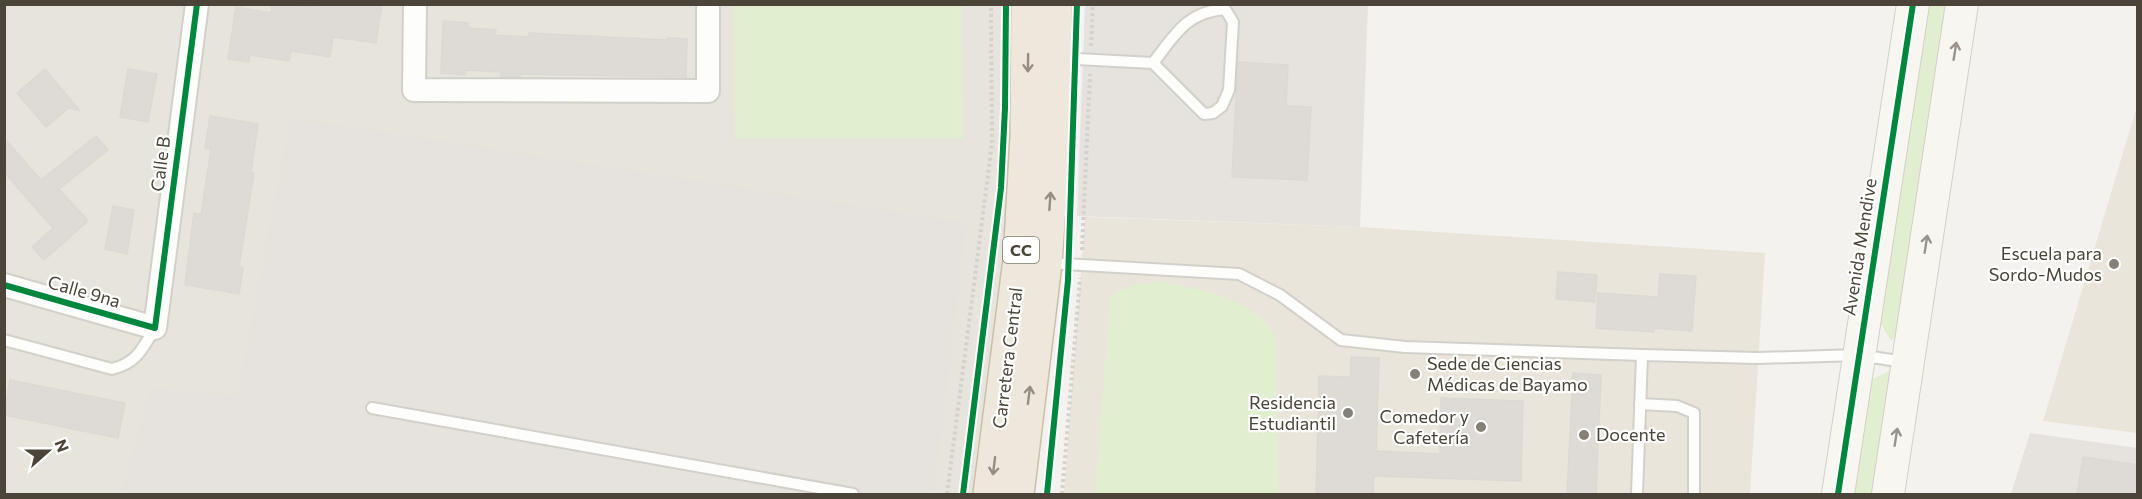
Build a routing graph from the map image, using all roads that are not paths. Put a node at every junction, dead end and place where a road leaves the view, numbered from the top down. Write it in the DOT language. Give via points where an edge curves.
graph roads {
  1 [pos="197,4"];
  2 [pos="415,4"];
  3 [pos="708,4"];
  4 [pos="1028,4"];
  5 [pos="1055,4"];
  6 [pos="1913,4"];
  7 [pos="1962,4"];
  8 [pos="1055,58"];
  9 [pos="1153,63"];
  10 [pos="1033,261"];
  11 [pos="4,285"];
  12 [pos="155,328"];
  13 [pos="4,340"];
  14 [pos="1642,355"];
  15 [pos="1859,355"];
  16 [pos="1908,362"];
  17 [pos="1640,404"];
  18 [pos="372,408"];
  19 [pos="853,495"];
  20 [pos="990,495"];
  21 [pos="1017,495"];
  22 [pos="1636,495"];
  23 [pos="1694,495"];
  24 [pos="1838,495"];
  25 [pos="1888,495"];
  1 -- 12 [label="street, Calle B"];
  2 -- 3 [label="street" via="414,90 708,91"];
  4 -- 10 [label="highway, Carretera Central / CC, one-way" via="1027,136"];
  5 -- 8 [label="highway, Carretera Central / CC"];
  6 -- 15 [label="street, Avenida Mendive"];
  16 -- 7 [label="street, one-way"];
  8 -- 9 [label="lane"];
  10 -- 8 [label="highway, Carretera Central / CC, one-way" via="1054,140"];
  9 -- 9 [label="lane" via="1204,114 1213,113 1222,106 1229,90 1233,22 1225,9 1210,10 1185,23"];
  10 -- 14 [label="lane" via="1239,273 1280,295 1341,340 1405,347"];
  10 -- 20 [label="highway, Carretera Central / CC, one-way"];
  21 -- 10 [label="highway, Carretera Central / CC, one-way"];
  11 -- 12 [label="street, Calle 9na"];
  12 -- 13 [label="lane" via="135,359 112,369"];
  14 -- 15 [label="lane"];
  14 -- 17 [label="lane"];
  15 -- 16 [label="lane"];
  15 -- 24 [label="street, Avenida Mendive"];
  25 -- 16 [label="street, one-way"];
  17 -- 22 [label="lane"];
  17 -- 23 [label="lane" via="1677,406 1694,413"];
  18 -- 19 [label="lane"];
}
